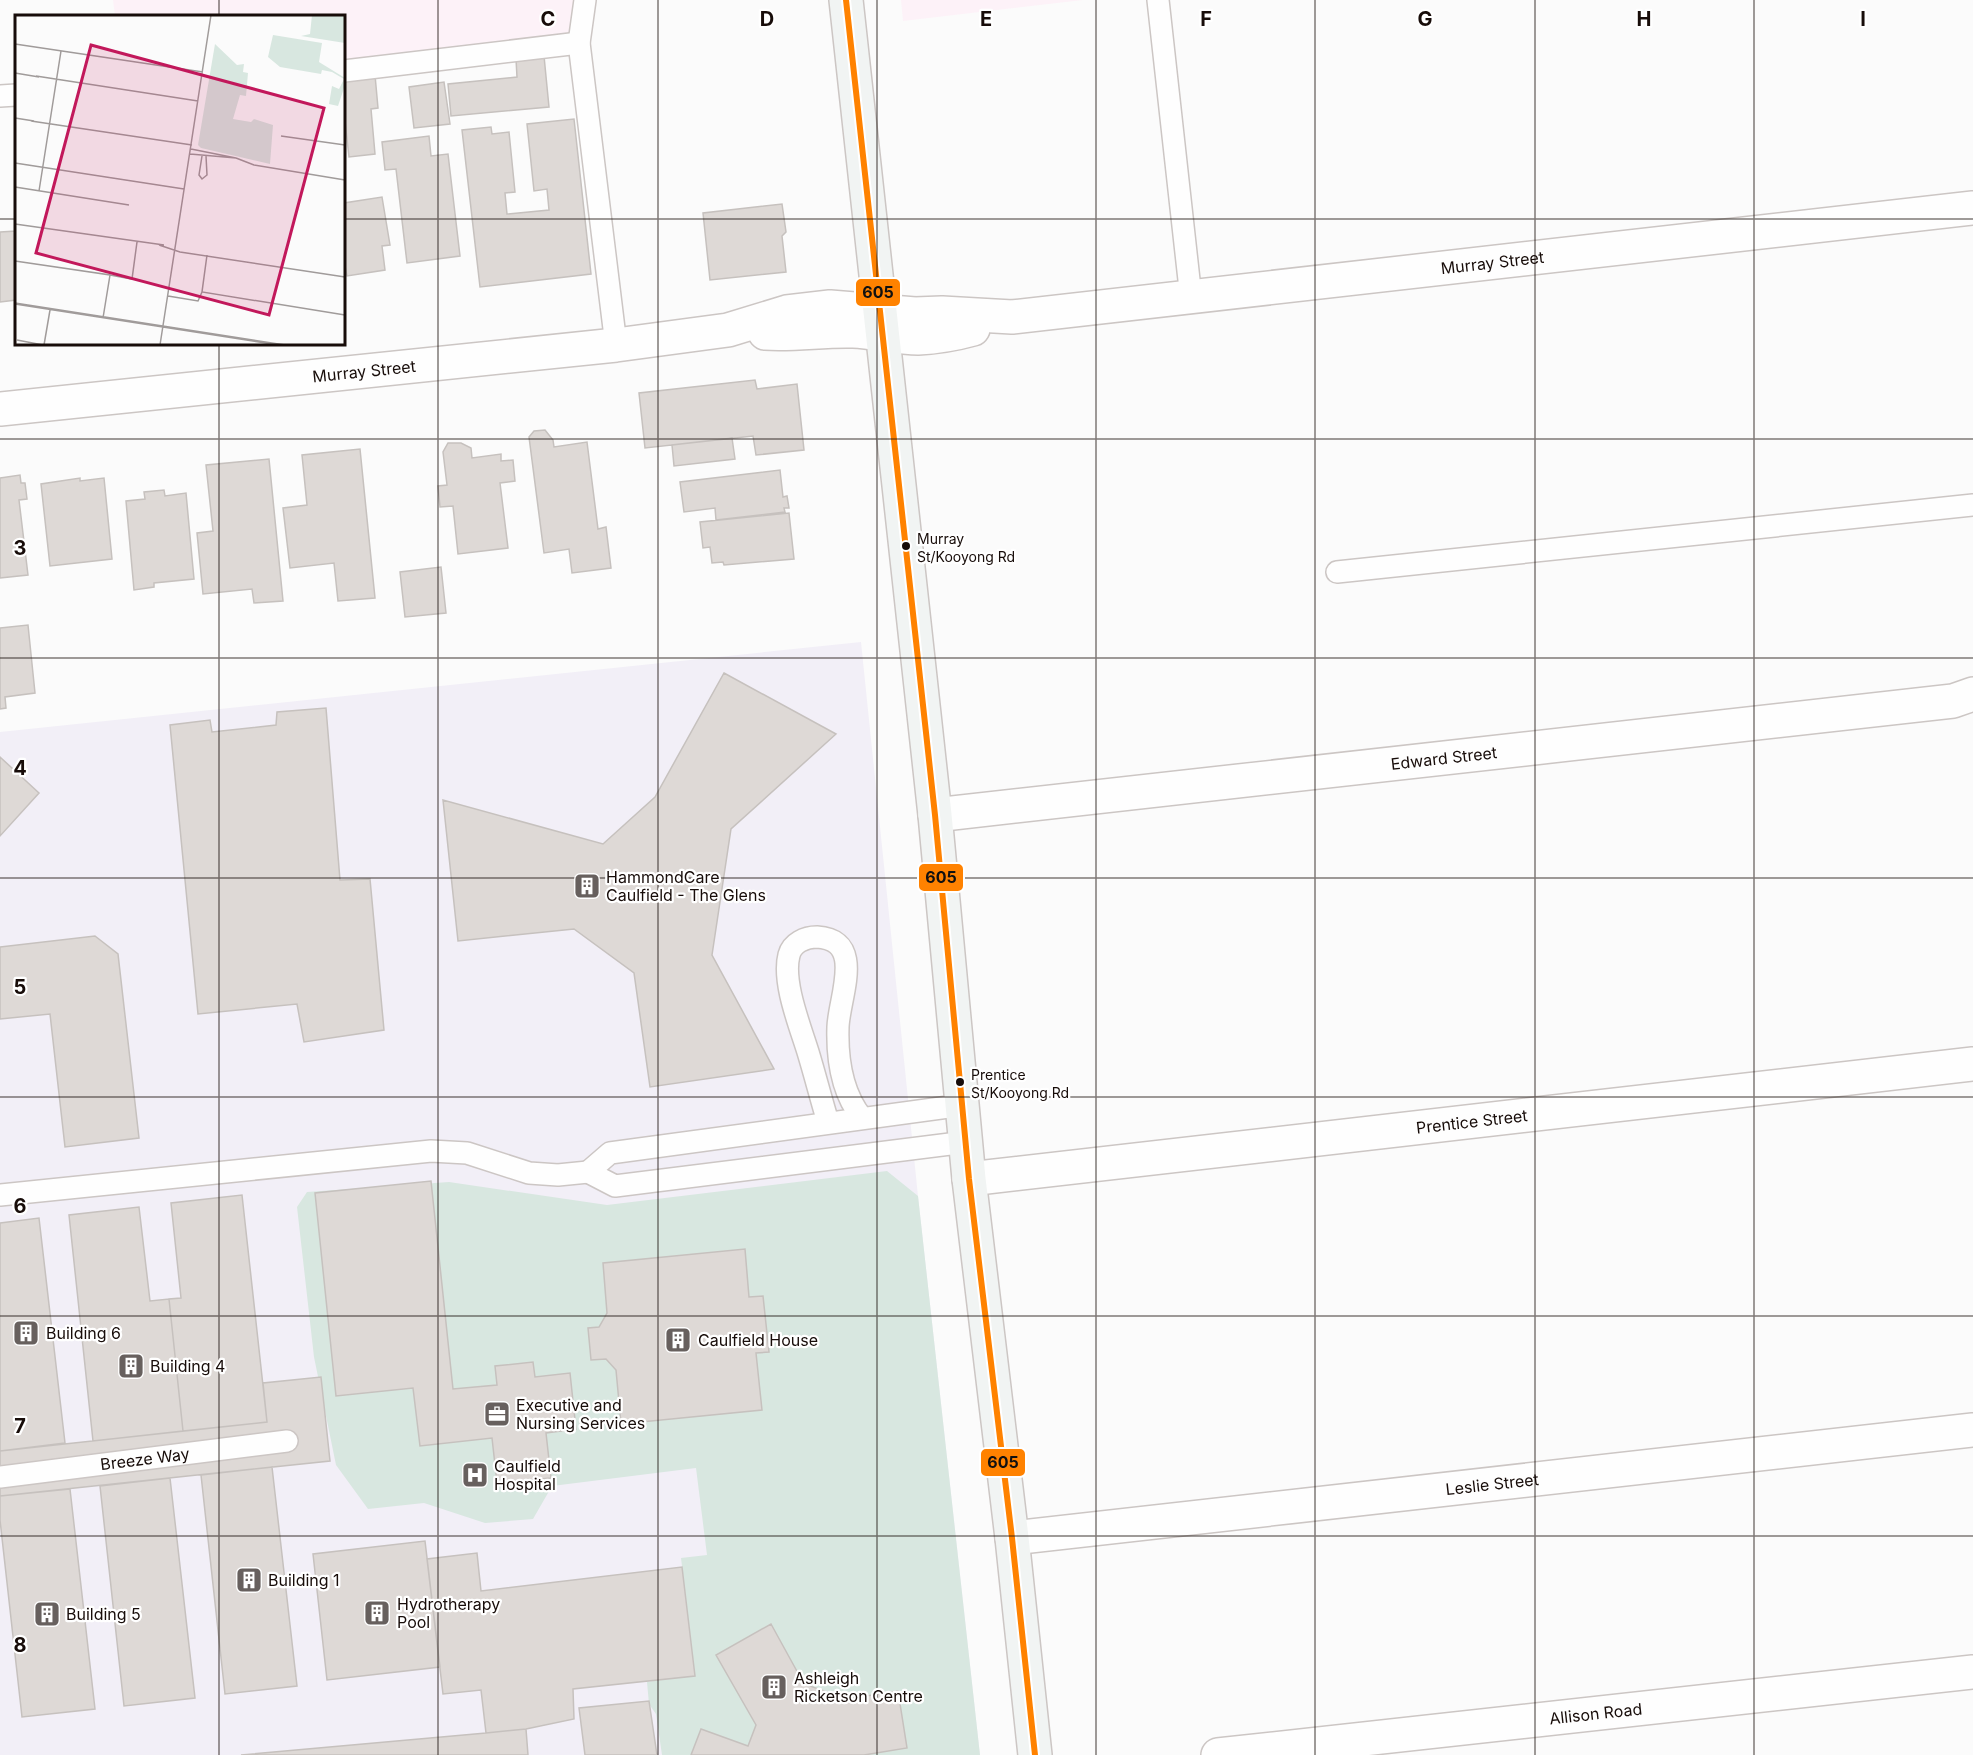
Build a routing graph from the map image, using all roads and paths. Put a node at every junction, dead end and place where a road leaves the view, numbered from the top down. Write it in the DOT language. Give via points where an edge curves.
graph roads {
  1 [pos="585,0"];
  2 [pos="846,0"];
  3 [pos="1158,0"];
  4 [pos="579,43"];
  5 [pos="345,71"];
  6 [pos="15,95"];
  7 [pos="0,96"];
  8 [pos="1973,208"];
  9 [pos="1191,298"];
  10 [pos="880,323"];
  11 [pos="616,345"];
  12 [pos="0,409"];
  13 [pos="1973,505"];
  14 [pos="1337,572"];
  15 [pos="1966,699"];
  16 [pos="934,815"];
  17 [pos="1973,1064"];
  18 [pos="963,1105"];
  19 [pos="862,1118"];
  20 [pos="828,1122"];
  21 [pos="966,1142"];
  22 [pos="588,1172"];
  23 [pos="969,1179"];
  24 [pos="0,1195"];
  25 [pos="1973,1430"];
  26 [pos="287,1441"];
  27 [pos="0,1477"];
  28 [pos="1012,1538"];
  29 [pos="1973,1672"];
  30 [pos="1035,1755"];
  31 [pos="1218,1755"];
  1 -- 4 [label="lane"];
  2 -- 10 [label="street"];
  3 -- 9 [label="lane"];
  4 -- 5 [label="lane"];
  4 -- 11 [label="lane"];
  6 -- 7 [label="lane"];
  8 -- 9 [label="street, Murray Street"];
  9 -- 10 [label="street, Murray Street" via="1012,317 957,333 917,338"];
  10 -- 11 [label="street, Murray Street" via="855,332 789,334 728,330"];
  10 -- 16 [label="street"];
  11 -- 12 [label="street, Murray Street"];
  13 -- 14 [label="lane"];
  15 -- 16 [label="street, Edward Street"];
  16 -- 18 [label="street"];
  17 -- 23 [label="street, Prentice Street"];
  18 -- 19 [label="lane"];
  18 -- 21 [label="street"];
  19 -- 20 [label="lane"];
  19 -- 20 [label="lane" via="845,1090 841,1060 838,1027 846,962 841,946 829,938 813,937 798,941 789,952 787,970"];
  20 -- 22 [label="lane" via="610,1153"];
  21 -- 22 [label="lane" via="615,1185"];
  21 -- 23 [label="street"];
  22 -- 24 [label="lane" via="529,1173 468,1153 431,1151"];
  23 -- 28 [label="street"];
  25 -- 28 [label="street, Leslie Street"];
  26 -- 27 [label="lane, Breeze Way"];
  28 -- 30 [label="street"];
  29 -- 31 [label="street, Allison Road"];
}
